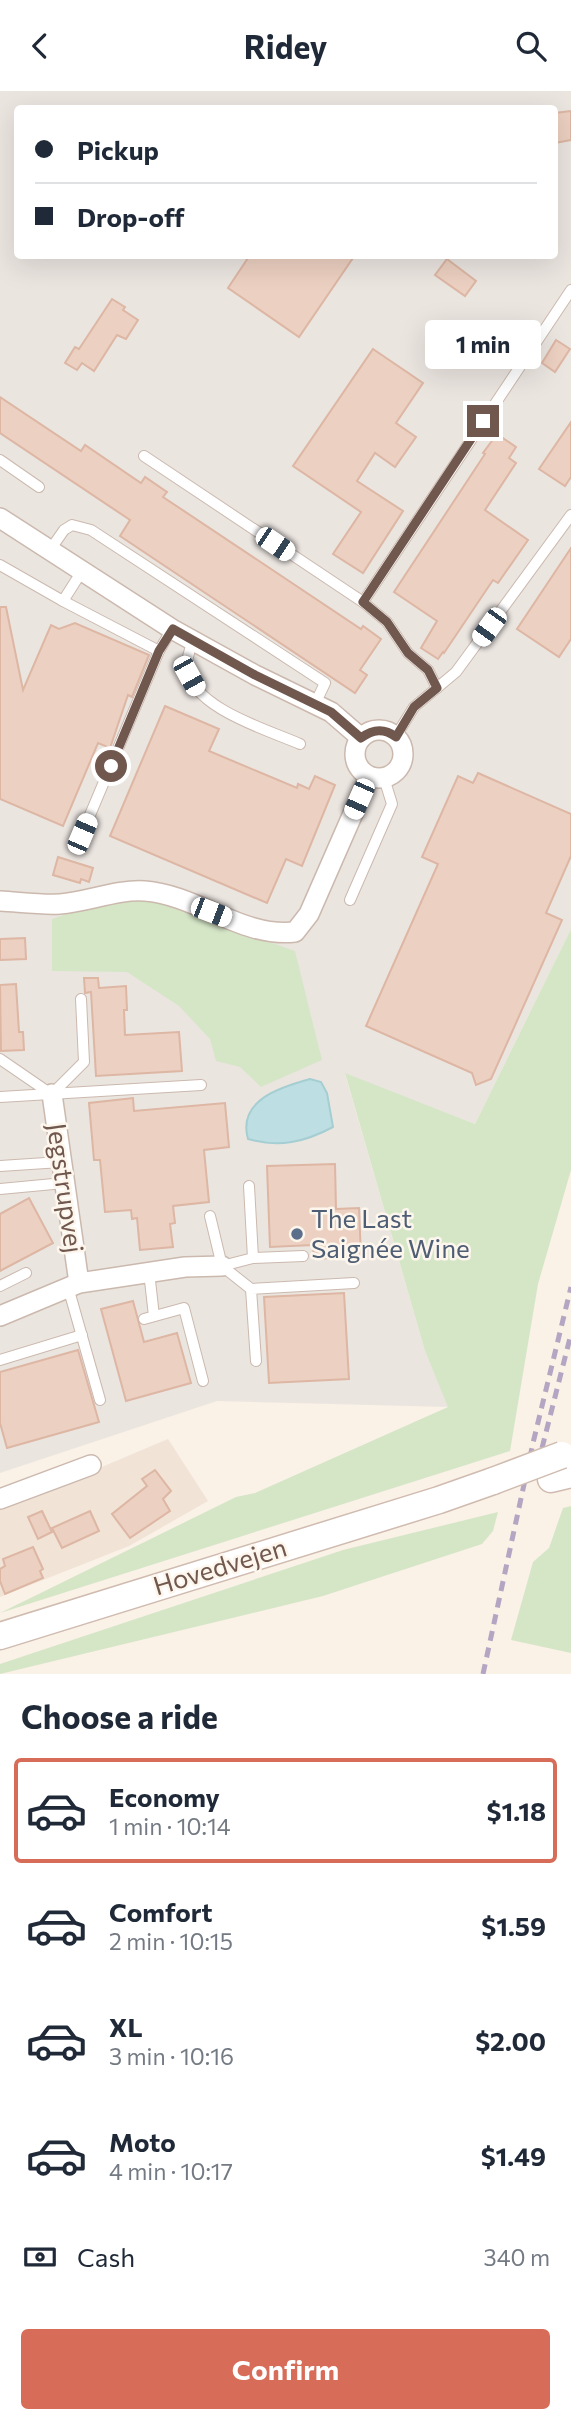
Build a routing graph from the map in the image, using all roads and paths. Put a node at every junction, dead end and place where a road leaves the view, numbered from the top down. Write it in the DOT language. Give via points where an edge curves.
graph roads {
  1 [pos="571,290"];
  2 [pos="144,456"];
  3 [pos="0,460"];
  4 [pos="39,487"];
  5 [pos="571,515"];
  6 [pos="0,518"];
  7 [pos="50,550"];
  8 [pos="0,565"];
  9 [pos="82,571"];
  10 [pos="63,601"];
  11 [pos="363,602"];
  12 [pos="173,629"];
  13 [pos="193,641"];
  14 [pos="159,651"];
  15 [pos="437,688"];
  16 [pos="315,704"];
  17 [pos="396,737"];
  18 [pos="361,738"];
  19 [pos="300,744"];
  20 [pos="376,777"];
  21 [pos="82,834"];
  22 [pos="0,901"];
  23 [pos="350,901"];
  24 [pos="81,999"];
  25 [pos="0,1059"];
  26 [pos="201,1085"];
  27 [pos="52,1094"];
  28 [pos="0,1097"];
  29 [pos="61,1162"];
  30 [pos="0,1166"];
  31 [pos="64,1183"];
  32 [pos="249,1186"];
  33 [pos="0,1189"];
  34 [pos="210,1216"];
  35 [pos="303,1256"];
  36 [pos="253,1258"];
  37 [pos="222,1266"];
  38 [pos="149,1272"];
  39 [pos="26,1273"];
  40 [pos="354,1283"];
  41 [pos="74,1285"];
  42 [pos="0,1286"];
  43 [pos="251,1289"];
  44 [pos="0,1316"];
  45 [pos="82,1335"];
  46 [pos="0,1360"];
  47 [pos="256,1361"];
  48 [pos="203,1381"];
  49 [pos="100,1400"];
  50 [pos="91,1465"];
  51 [pos="565,1465"];
  52 [pos="0,1499"];
  53 [pos="0,1636"];
  1 -- 11 [label="lane"];
  2 -- 11 [label="lane"];
  3 -- 4 [label="lane"];
  5 -- 15 [label="lane" via="456,672"];
  6 -- 7 [label="street"];
  7 -- 9 [label="street"];
  7 -- 16 [label="lane" via="72,525 92,530 325,683"];
  8 -- 10 [label="lane"];
  9 -- 10 [label="lane"];
  9 -- 12 [label="street"];
  10 -- 14 [label="lane"];
  11 -- 15 [label="lane" via="387,622 408,653 428,670"];
  12 -- 13 [label="street"];
  12 -- 14 [label="lane"];
  13 -- 16 [label="street"];
  13 -- 19 [label="lane" via="186,664 197,690 223,710"];
  14 -- 21 [label="lane"];
  15 -- 17 [label="lane" via="414,707"];
  16 -- 18 [label="street"];
  17 -- 18 [label="street" via="374,730"];
  17 -- 20 [label="street" via="403,750 401,765 391,776"];
  18 -- 20 [label="street" via="355,759 362,772"];
  20 -- 22 [label="street" via="309,914 295,932 256,929 167,895 144,891 60,904"];
  20 -- 23 [label="lane" via="392,804"];
  24 -- 27 [label="lane" via="84,1062"];
  25 -- 27 [label="lane"];
  26 -- 27 [label="lane"];
  27 -- 28 [label="lane"];
  27 -- 29 [label="street, Jegstrupvej"];
  29 -- 30 [label="lane"];
  29 -- 31 [label="street, Jegstrupvej"];
  31 -- 33 [label="lane"];
  31 -- 41 [label="street, Jegstrupvej"];
  32 -- 36 [label="lane"];
  34 -- 37 [label="lane"];
  35 -- 36 [label="lane"];
  36 -- 37 [label="lane"];
  37 -- 38 [label="street, Jegstrupvej"];
  37 -- 43 [label="lane"];
  38 -- 41 [label="street, Jegstrupvej"];
  38 -- 48 [label="lane" via="149,1317 184,1308"];
  39 -- 42 [label="lane"];
  40 -- 43 [label="lane"];
  41 -- 44 [label="street, Jegstrupvej"];
  41 -- 45 [label="lane"];
  43 -- 47 [label="lane"];
  45 -- 46 [label="lane"];
  45 -- 49 [label="lane"];
  50 -- 52 [label="street"];
  51 -- 53 [label="main road, Hovedvejen"];
}
